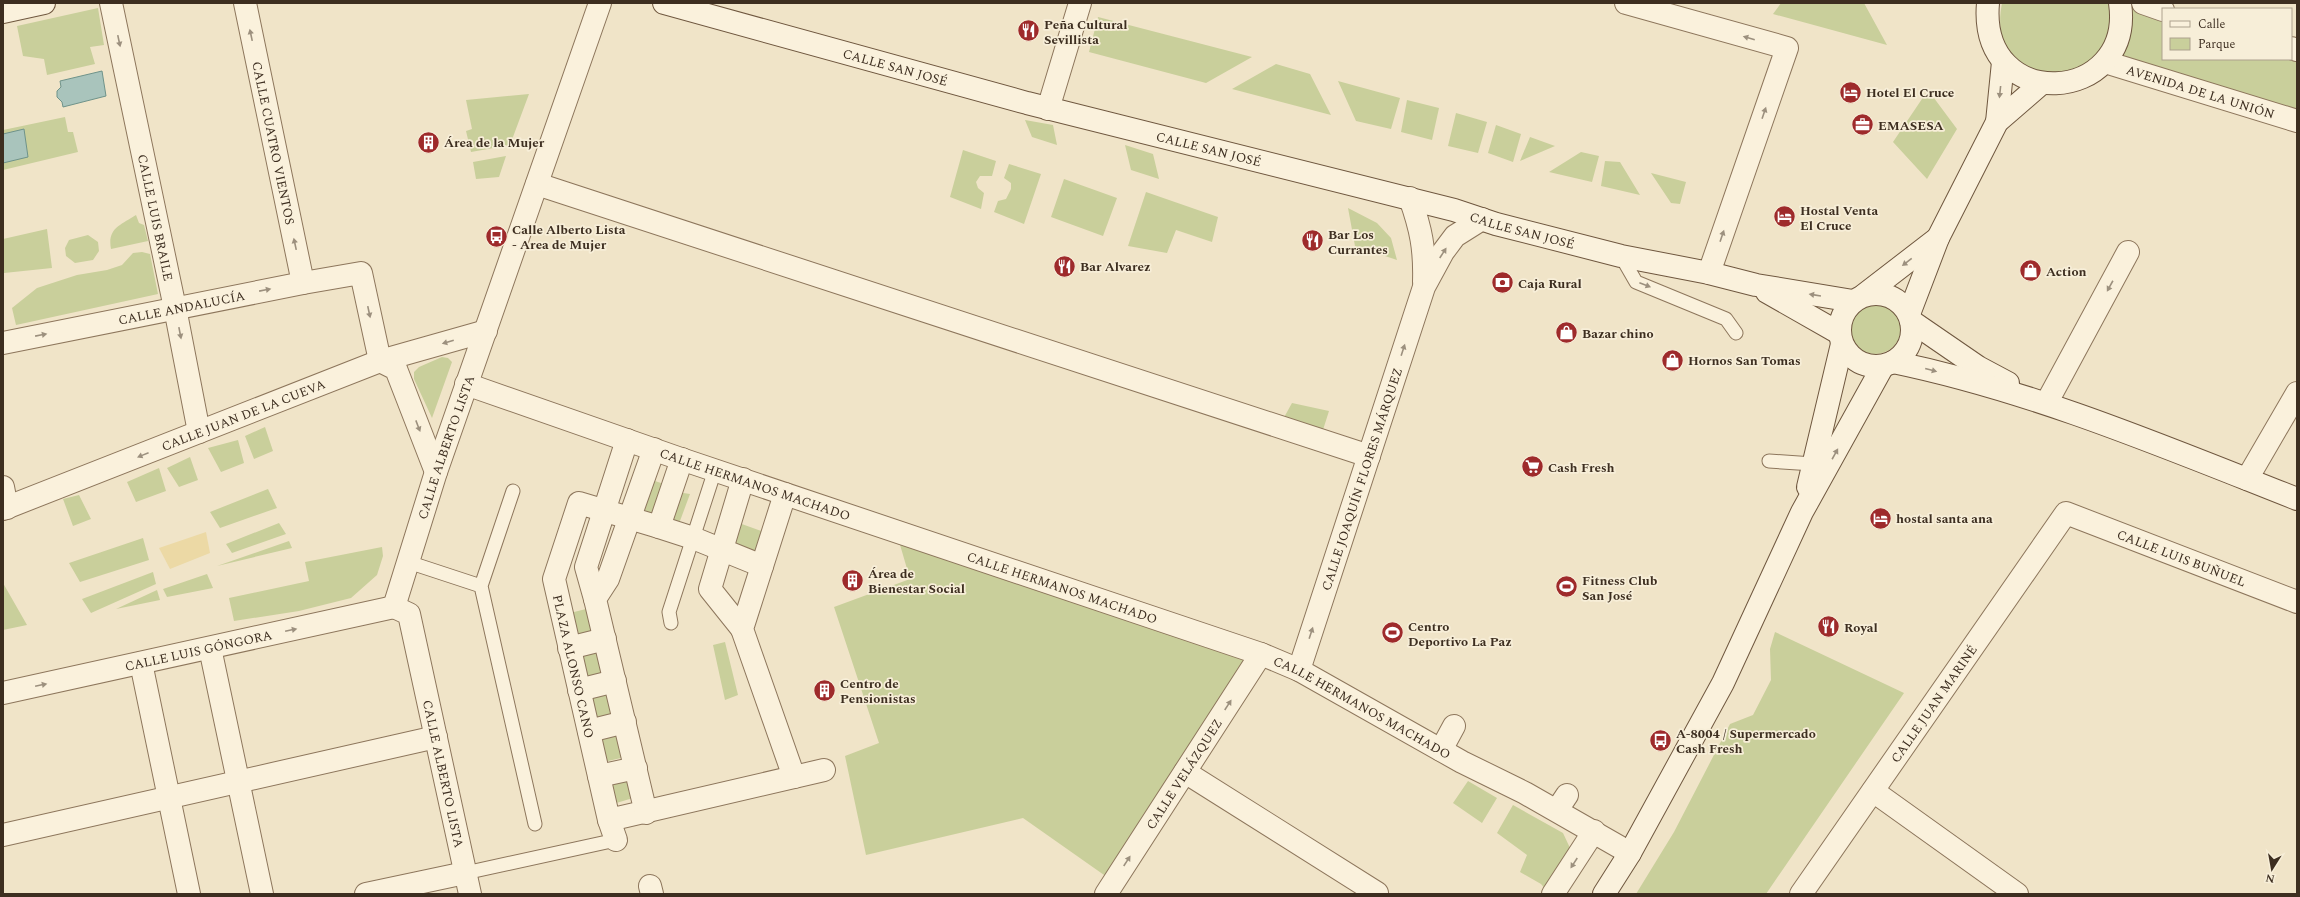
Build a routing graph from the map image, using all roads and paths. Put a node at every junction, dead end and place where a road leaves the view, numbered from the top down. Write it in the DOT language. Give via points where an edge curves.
graph roads {
  1 [pos="44,3"];
  2 [pos="112,3"];
  3 [pos="245,3"];
  4 [pos="600,3"];
  5 [pos="664,3"];
  6 [pos="1080,3"];
  7 [pos="1626,3"];
  8 [pos="1988,3"];
  9 [pos="2120,3"];
  10 [pos="2143,3"];
  11 [pos="2162,10"];
  12 [pos="3,12"];
  13 [pos="2003,62"];
  14 [pos="2105,62"];
  15 [pos="2042,83"];
  16 [pos="1048,108"];
  17 [pos="2297,121"];
  18 [pos="1997,122"];
  19 [pos="537,184"];
  20 [pos="1410,198"];
  21 [pos="1482,219"];
  22 [pos="1938,238"];
  23 [pos="2128,252"];
  24 [pos="1621,256"];
  25 [pos="1709,273"];
  26 [pos="303,282"];
  27 [pos="1756,285"];
  28 [pos="1424,287"];
  29 [pos="1859,298"];
  30 [pos="176,308"];
  31 [pos="1910,318"];
  32 [pos="486,331"];
  33 [pos="1736,333"];
  34 [pos="1841,338"];
  35 [pos="3,343"];
  36 [pos="380,361"];
  37 [pos="1888,364"];
  38 [pos="466,384"];
  39 [pos="2297,392"];
  40 [pos="2047,402"];
  41 [pos="2289,422"];
  42 [pos="199,432"];
  43 [pos="627,440"];
  44 [pos="654,449"];
  45 [pos="1369,456"];
  46 [pos="682,459"];
  47 [pos="1769,461"];
  48 [pos="1813,464"];
  49 [pos="715,470"];
  50 [pos="436,472"];
  51 [pos="743,479"];
  52 [pos="2247,479"];
  53 [pos="3,487"];
  54 [pos="513,491"];
  55 [pos="785,494"];
  56 [pos="2297,499"];
  57 [pos="5,509"];
  58 [pos="604,511"];
  59 [pos="1802,512"];
  60 [pos="2066,513"];
  61 [pos="630,519"];
  62 [pos="659,527"];
  63 [pos="693,538"];
  64 [pos="722,550"];
  65 [pos="408,562"];
  66 [pos="762,566"];
  67 [pos="481,586"];
  68 [pos="595,598"];
  69 [pos="2297,602"];
  70 [pos="394,607"];
  71 [pos="671,623"];
  72 [pos="742,629"];
  73 [pos="604,639"];
  74 [pos="210,648"];
  75 [pos="570,648"];
  76 [pos="1261,654"];
  77 [pos="141,663"];
  78 [pos="1299,670"];
  79 [pos="615,681"];
  80 [pos="579,690"];
  81 [pos="3,693"];
  82 [pos="624,722"];
  83 [pos="1454,726"];
  84 [pos="589,731"];
  85 [pos="436,737"];
  86 [pos="1441,750"];
  87 [pos="636,768"];
  88 [pos="824,770"];
  89 [pos="1185,772"];
  90 [pos="599,776"];
  91 [pos="794,778"];
  92 [pos="239,782"];
  93 [pos="1873,791"];
  94 [pos="169,798"];
  95 [pos="646,813"];
  96 [pos="609,820"];
  97 [pos="535,824"];
  98 [pos="1594,831"];
  99 [pos="3,835"];
  100 [pos="616,840"];
  101 [pos="1630,853"];
  102 [pos="465,873"];
  103 [pos="1108,893"];
  104 [pos="1377,893"];
  105 [pos="189,894"];
  106 [pos="262,894"];
  107 [pos="366,894"];
  108 [pos="470,894"];
  109 [pos="1554,894"];
  110 [pos="1604,894"];
  111 [pos="1801,894"];
  112 [pos="2017,894"];
  1 -- 12 [label="street"];
  2 -- 30 [label="street, CALLE LUIS BRAILE, one-way"];
  26 -- 3 [label="street, CALLE CUATRO VIENTOS, one-way"];
  4 -- 19 [label="street, CALLE ALBERTO LISTA"];
  5 -- 16 [label="street, CALLE SAN JOSÉ"];
  6 -- 16 [label="street"];
  25 -- 7 [label="street, one-way" via="1787,48"];
  8 -- 13 [label="street" via="1986,22 1992,43"];
  9 -- 14 [label="street" via="2121,25 2115,44"];
  10 -- 11 [label="street"];
  13 -- 15 [label="street" via="2021,76"];
  13 -- 18 [label="street, one-way"];
  14 -- 15 [label="street" via="2086,76 2065,84"];
  14 -- 17 [label="street, AVENIDA DE LA UNIÓN"];
  15 -- 18 [label="street"];
  16 -- 20 [label="street, CALLE SAN JOSÉ"];
  18 -- 22 [label="street"];
  19 -- 32 [label="street, CALLE ALBERTO LISTA"];
  19 -- 45 [label="street"];
  20 -- 21 [label="street, CALLE SAN JOSÉ"];
  20 -- 28 [label="street, CALLE JOAQUÍN FLORES MÁRQUEZ" via="1422,233 1425,254"];
  21 -- 24 [label="street, CALLE SAN JOSÉ"];
  28 -- 21 [label="street, CALLE JOAQUÍN FLORES MÁRQUEZ, one-way" via="1455,236"];
  22 -- 29 [label="street, one-way"];
  22 -- 31 [label="street"];
  23 -- 40 [label="street, one-way"];
  24 -- 25 [label="street, CALLE SAN JOSÉ"];
  24 -- 33 [label="lane, one-way" via="1636,282 1726,319"];
  25 -- 27 [label="street, CALLE SAN JOSÉ"];
  30 -- 26 [label="street, CALLE ANDALUCÍA, one-way"];
  26 -- 36 [label="street, CALLE ANDALUCÍA, one-way" via="361,273"];
  29 -- 27 [label="street, one-way"];
  27 -- 34 [label="street"];
  45 -- 28 [label="street, CALLE JOAQUÍN FLORES MÁRQUEZ, one-way"];
  29 -- 31 [label="street" via="1885,294 1903,305"];
  29 -- 34 [label="street" via="1845,310 1840,320"];
  35 -- 30 [label="street, CALLE ANDALUCÍA, one-way"];
  30 -- 42 [label="street, CALLE LUIS BRAILE, one-way"];
  31 -- 37 [label="street" via="1911,339 1901,356"];
  31 -- 40 [label="street" via="1978,367"];
  32 -- 36 [label="street, CALLE JUAN DE LA CUEVA, one-way"];
  32 -- 38 [label="street, CALLE ALBERTO LISTA"];
  34 -- 37 [label="street" via="1849,354 1859,362 1871,366"];
  34 -- 48 [label="street"];
  36 -- 42 [label="street, CALLE JUAN DE LA CUEVA"];
  36 -- 50 [label="street, one-way" via="396,369"];
  37 -- 40 [label="street, one-way" via="1927,369"];
  59 -- 37 [label="street, one-way"];
  38 -- 43 [label="street, CALLE HERMANOS MACHADO"];
  38 -- 50 [label="street, CALLE ALBERTO LISTA"];
  39 -- 41 [label="street"];
  40 -- 52 [label="street"];
  41 -- 52 [label="street"];
  42 -- 57 [label="street, CALLE JUAN DE LA CUEVA, one-way"];
  43 -- 44 [label="street, CALLE HERMANOS MACHADO"];
  43 -- 58 [label="street"];
  44 -- 46 [label="street, CALLE HERMANOS MACHADO"];
  44 -- 61 [label="street"];
  78 -- 45 [label="street, CALLE JOAQUÍN FLORES MÁRQUEZ, one-way"];
  46 -- 49 [label="street, CALLE HERMANOS MACHADO"];
  46 -- 62 [label="street"];
  47 -- 48 [label="lane"];
  48 -- 59 [label="street"];
  49 -- 51 [label="street, CALLE HERMANOS MACHADO"];
  49 -- 63 [label="lane"];
  50 -- 65 [label="street, CALLE ALBERTO LISTA"];
  51 -- 55 [label="street, CALLE HERMANOS MACHADO"];
  51 -- 64 [label="street"];
  52 -- 56 [label="street"];
  53 -- 57 [label="street"];
  54 -- 67 [label="lane"];
  55 -- 66 [label="street"];
  55 -- 76 [label="street, CALLE HERMANOS MACHADO"];
  58 -- 61 [label="street, PLAZA ALONSO CANO"];
  58 -- 68 [label="street" via="586,567"];
  58 -- 75 [label="street, PLAZA ALONSO CANO" via="579,503 554,579"];
  59 -- 101 [label="street" via="1722,683"];
  60 -- 69 [label="street, CALLE LUIS BUÑUEL"];
  60 -- 93 [label="street, CALLE JUAN MARINÉ"];
  61 -- 62 [label="street, PLAZA ALONSO CANO"];
  61 -- 68 [label="street" via="608,579"];
  62 -- 63 [label="street, PLAZA ALONSO CANO"];
  63 -- 64 [label="street, PLAZA ALONSO CANO"];
  63 -- 71 [label="lane" via="669,612"];
  64 -- 66 [label="street, PLAZA ALONSO CANO"];
  64 -- 72 [label="street" via="710,589"];
  65 -- 67 [label="lane"];
  65 -- 70 [label="street, CALLE ALBERTO LISTA"];
  66 -- 72 [label="street"];
  67 -- 97 [label="lane"];
  68 -- 73 [label="street"];
  74 -- 70 [label="street, CALLE LUIS GÓNGORA, one-way"];
  70 -- 85 [label="street, CALLE ALBERTO LISTA" via="409,614"];
  72 -- 91 [label="street"];
  73 -- 75 [label="street"];
  73 -- 79 [label="street"];
  74 -- 77 [label="street, CALLE LUIS GÓNGORA"];
  74 -- 92 [label="street"];
  75 -- 80 [label="street, PLAZA ALONSO CANO"];
  76 -- 78 [label="street, CALLE HERMANOS MACHADO"];
  89 -- 76 [label="street, CALLE VELÁZQUEZ, one-way"];
  81 -- 77 [label="street, CALLE LUIS GÓNGORA, one-way"];
  77 -- 94 [label="street"];
  78 -- 86 [label="street, CALLE HERMANOS MACHADO"];
  79 -- 80 [label="street"];
  79 -- 82 [label="street"];
  80 -- 84 [label="street, PLAZA ALONSO CANO"];
  82 -- 84 [label="street"];
  82 -- 87 [label="street"];
  83 -- 86 [label="street"];
  84 -- 90 [label="street, PLAZA ALONSO CANO"];
  85 -- 92 [label="street"];
  85 -- 102 [label="street, CALLE ALBERTO LISTA"];
  86 -- 98 [label="street, CALLE HERMANOS MACHADO" via="1562,803"];
  87 -- 90 [label="street"];
  87 -- 95 [label="street"];
  88 -- 91 [label="street"];
  103 -- 89 [label="street, CALLE VELÁZQUEZ, one-way"];
  89 -- 104 [label="street"];
  90 -- 96 [label="street, PLAZA ALONSO CANO"];
  91 -- 95 [label="street"];
  92 -- 94 [label="street"];
  92 -- 106 [label="street"];
  93 -- 111 [label="street, CALLE JUAN MARINÉ"];
  93 -- 112 [label="street"];
  94 -- 99 [label="street"];
  94 -- 105 [label="street"];
  95 -- 96 [label="street"];
  96 -- 100 [label="street, PLAZA ALONSO CANO"];
  98 -- 101 [label="street, CALLE HERMANOS MACHADO"];
  98 -- 109 [label="street, one-way"];
  100 -- 102 [label="lane"];
  101 -- 110 [label="street"];
  102 -- 107 [label="street"];
  102 -- 108 [label="street, CALLE ALBERTO LISTA"];
}
